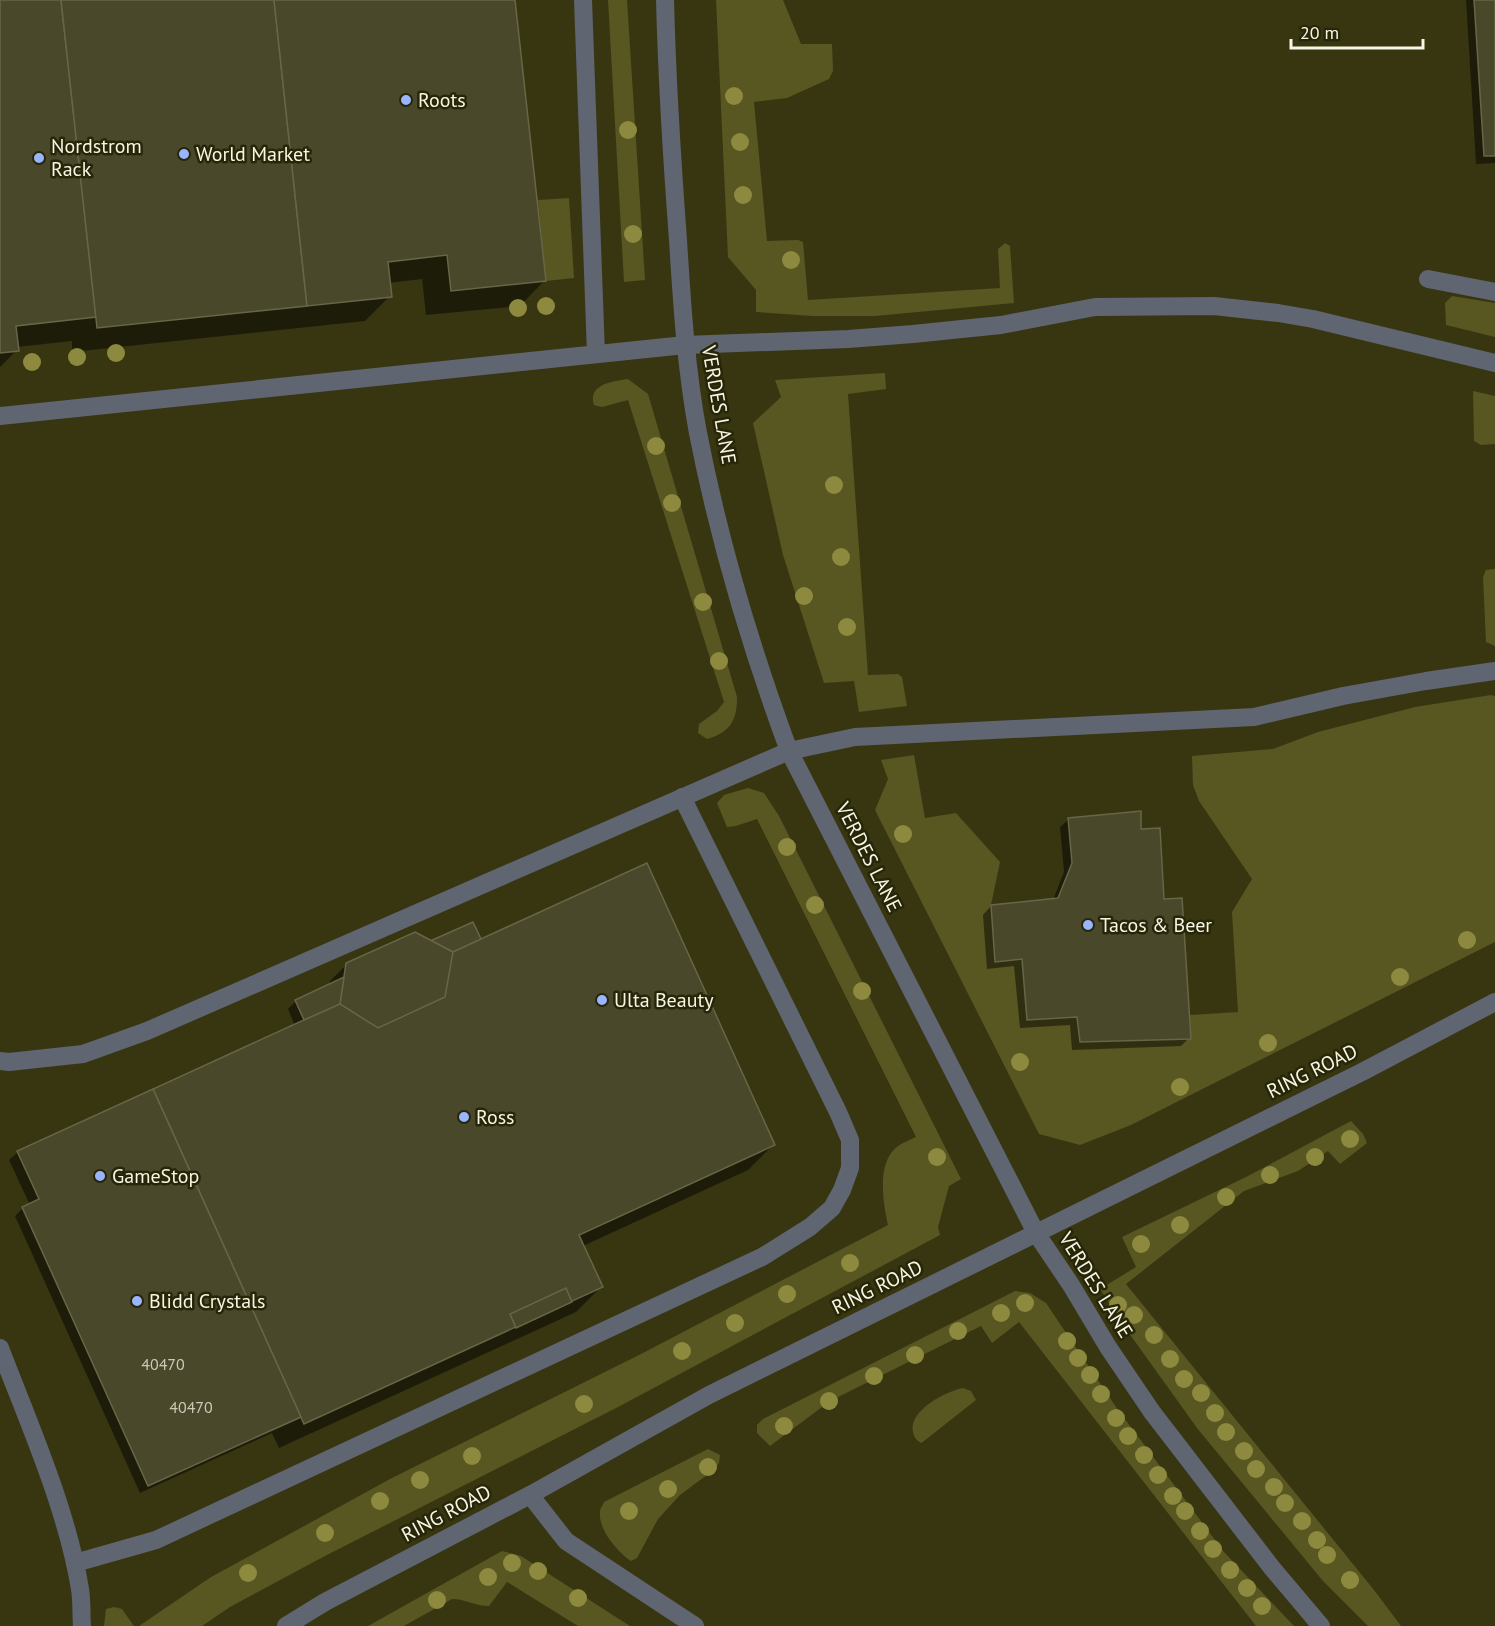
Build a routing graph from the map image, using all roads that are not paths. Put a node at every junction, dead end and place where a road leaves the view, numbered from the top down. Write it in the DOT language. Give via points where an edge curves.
graph roads {
  1 [pos="582,0"];
  2 [pos="665,0"];
  3 [pos="1428,279"];
  4 [pos="1495,292"];
  5 [pos="685,345"];
  6 [pos="596,354"];
  7 [pos="1495,363"];
  8 [pos="0,416"];
  9 [pos="1495,671"];
  10 [pos="789,750"];
  11 [pos="682,797"];
  12 [pos="1495,1002"];
  13 [pos="0,1061"];
  14 [pos="1036,1233"];
  15 [pos="2,1360"];
  16 [pos="530,1495"];
  17 [pos="75,1563"];
  18 [pos="82,1626"];
  19 [pos="286,1626"];
  20 [pos="695,1626"];
  21 [pos="1321,1626"];
  1 -- 6 [label="street"];
  2 -- 5 [label="street, VERDES LANE"];
  3 -- 4 [label="street"];
  5 -- 6 [label="street"];
  5 -- 7 [label="street" via="848,339 1001,325 1095,307 1214,306 1313,319"];
  5 -- 10 [label="street, VERDES LANE" via="698,432 716,513 767,692"];
  6 -- 8 [label="street"];
  9 -- 10 [label="street" via="1343,696 1254,717 855,737"];
  10 -- 11 [label="street"];
  10 -- 14 [label="street, VERDES LANE"];
  11 -- 13 [label="street" via="147,1031 84,1054"];
  11 -- 17 [label="street" via="850,1140 850,1168 832,1208 762,1257 156,1540"];
  12 -- 14 [label="street, RING ROAD"];
  14 -- 16 [label="street, RING ROAD" via="709,1395"];
  14 -- 21 [label="street, VERDES LANE" via="1152,1412"];
  15 -- 17 [label="street" via="26,1412"];
  16 -- 19 [label="street, RING ROAD"];
  16 -- 20 [label="street" via="566,1541"];
  17 -- 18 [label="street"];
}
